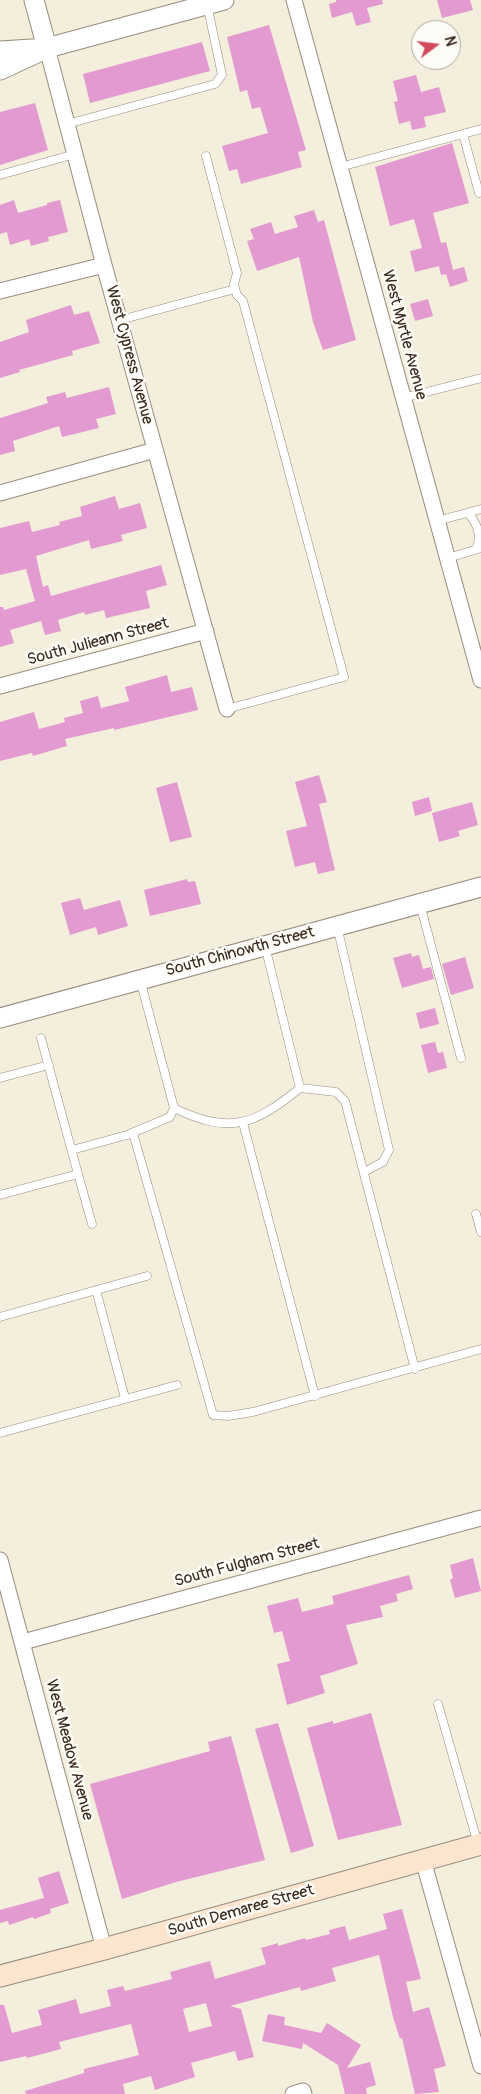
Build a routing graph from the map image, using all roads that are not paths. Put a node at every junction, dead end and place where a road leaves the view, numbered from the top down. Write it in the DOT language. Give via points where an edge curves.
graph roads {
  1 [pos="34,0"];
  2 [pos="294,0"];
  3 [pos="216,2"];
  4 [pos="47,48"];
  5 [pos="0,51"];
  6 [pos="0,70"];
  7 [pos="67,124"];
  8 [pos="481,129"];
  9 [pos="463,134"];
  10 [pos="75,154"];
  11 [pos="206,156"];
  12 [pos="340,167"];
  13 [pos="0,175"];
  14 [pos="479,193"];
  15 [pos="104,265"];
  16 [pos="236,289"];
  17 [pos="0,291"];
  18 [pos="120,320"];
  19 [pos="481,378"];
  20 [pos="403,398"];
  21 [pos="155,450"];
  22 [pos="0,493"];
  23 [pos="481,509"];
  24 [pos="468,513"];
  25 [pos="438,521"];
  26 [pos="479,549"];
  27 [pos="448,558"];
  28 [pos="206,631"];
  29 [pos="481,680"];
  30 [pos="0,686"];
  31 [pos="227,709"];
  32 [pos="481,887"];
  33 [pos="420,904"];
  34 [pos="338,926"];
  35 [pos="265,946"];
  36 [pos="140,980"];
  37 [pos="0,1018"];
  38 [pos="41,1038"];
  39 [pos="461,1058"];
  40 [pos="49,1065"];
  41 [pos="0,1078"];
  42 [pos="300,1088"];
  43 [pos="174,1108"];
  44 [pos="243,1123"];
  45 [pos="133,1133"];
  46 [pos="72,1150"];
  47 [pos="364,1172"];
  48 [pos="78,1174"];
  49 [pos="0,1195"];
  50 [pos="476,1214"];
  51 [pos="92,1224"];
  52 [pos="481,1232"];
  53 [pos="147,1276"];
  54 [pos="96,1290"];
  55 [pos="0,1317"];
  56 [pos="481,1349"];
  57 [pos="415,1369"];
  58 [pos="177,1385"];
  59 [pos="315,1396"];
  60 [pos="125,1398"];
  61 [pos="0,1433"];
  62 [pos="481,1518"];
  63 [pos="0,1560"];
  64 [pos="23,1642"];
  65 [pos="438,1704"];
  66 [pos="479,1845"];
  67 [pos="424,1860"];
  68 [pos="104,1949"];
  69 [pos="0,1976"];
  70 [pos="481,2066"];
  1 -- 4 [label="street, West Cypress Avenue"];
  2 -- 12 [label="street, West Myrtle Avenue"];
  3 -- 4 [label="street"];
  3 -- 7 [label="lane" via="222,74 215,84"];
  4 -- 5 [label="street"];
  4 -- 6 [label="street"];
  4 -- 7 [label="street, West Cypress Avenue"];
  7 -- 10 [label="street, West Cypress Avenue"];
  8 -- 9 [label="lane"];
  9 -- 12 [label="lane"];
  9 -- 14 [label="lane"];
  10 -- 13 [label="lane"];
  10 -- 15 [label="street, West Cypress Avenue"];
  11 -- 16 [label="lane" via="237,272"];
  12 -- 20 [label="street, West Myrtle Avenue"];
  15 -- 17 [label="street"];
  15 -- 18 [label="street, West Cypress Avenue"];
  16 -- 18 [label="lane"];
  16 -- 31 [label="lane" via="243,301 344,677"];
  18 -- 21 [label="street, West Cypress Avenue"];
  19 -- 20 [label="lane"];
  20 -- 25 [label="street, West Myrtle Avenue"];
  21 -- 22 [label="street"];
  21 -- 28 [label="street, West Cypress Avenue"];
  23 -- 24 [label="lane"];
  24 -- 25 [label="lane"];
  24 -- 26 [label="lane" via="480,533"];
  25 -- 27 [label="street, West Myrtle Avenue"];
  26 -- 27 [label="lane"];
  27 -- 29 [label="street, West Myrtle Avenue"];
  28 -- 30 [label="street, South Julieann Street"];
  28 -- 31 [label="street, West Cypress Avenue"];
  32 -- 33 [label="street, South Chinowth Street"];
  33 -- 34 [label="street, South Chinowth Street"];
  33 -- 39 [label="lane"];
  34 -- 35 [label="street, South Chinowth Street"];
  34 -- 47 [label="lane" via="389,1150 383,1162"];
  35 -- 36 [label="street, South Chinowth Street"];
  35 -- 42 [label="lane"];
  36 -- 37 [label="street, South Chinowth Street"];
  36 -- 43 [label="lane"];
  38 -- 40 [label="lane"];
  40 -- 41 [label="lane"];
  40 -- 46 [label="lane"];
  42 -- 44 [label="lane" via="281,1104"];
  42 -- 47 [label="lane" via="336,1092 345,1101"];
  43 -- 44 [label="lane" via="194,1118"];
  43 -- 45 [label="lane" via="170,1117"];
  44 -- 59 [label="lane"];
  45 -- 46 [label="lane"];
  45 -- 59 [label="lane" via="214,1415 253,1412"];
  46 -- 48 [label="lane"];
  47 -- 57 [label="lane"];
  48 -- 49 [label="lane"];
  48 -- 51 [label="lane"];
  50 -- 52 [label="lane"];
  53 -- 54 [label="lane"];
  54 -- 55 [label="lane"];
  54 -- 60 [label="lane"];
  56 -- 57 [label="lane"];
  57 -- 59 [label="lane"];
  58 -- 60 [label="lane"];
  60 -- 61 [label="lane"];
  62 -- 64 [label="street, South Fulgham Street"];
  63 -- 64 [label="street, West Meadow Avenue"];
  64 -- 68 [label="street, West Meadow Avenue"];
  65 -- 66 [label="lane"];
  66 -- 67 [label="main road, South Demaree Street"];
  67 -- 68 [label="main road, South Demaree Street"];
  67 -- 70 [label="street"];
  68 -- 69 [label="main road, South Demaree Street"];
}
